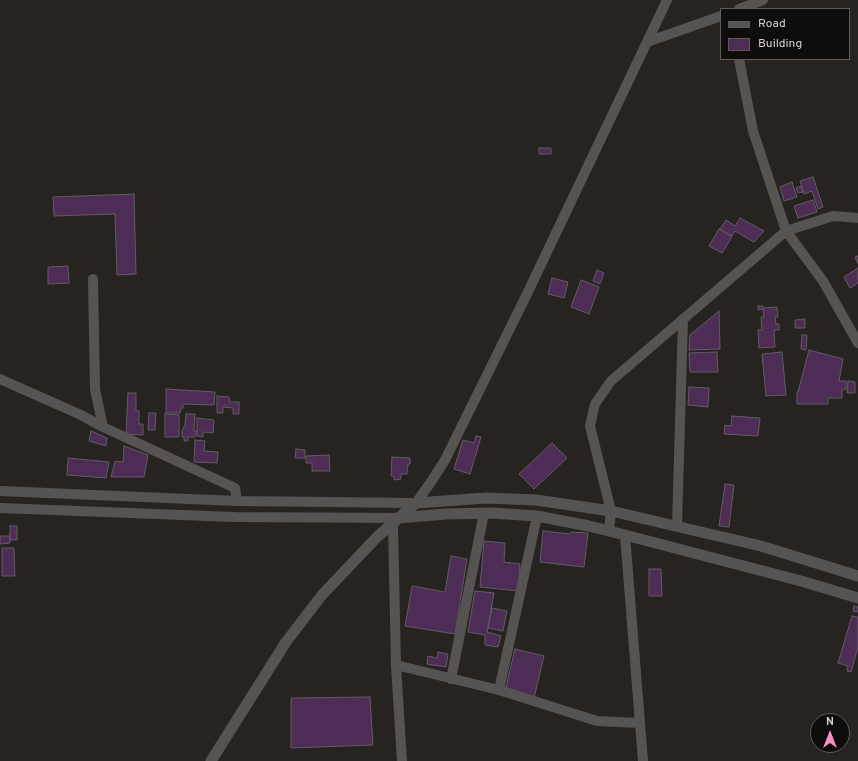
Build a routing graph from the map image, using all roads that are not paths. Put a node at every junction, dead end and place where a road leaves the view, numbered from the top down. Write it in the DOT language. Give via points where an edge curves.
graph roads {
  1 [pos="667,0"];
  2 [pos="763,0"];
  3 [pos="742,8"];
  4 [pos="720,16"];
  5 [pos="647,42"];
  6 [pos="739,60"];
  7 [pos="858,218"];
  8 [pos="786,231"];
  9 [pos="93,278"];
  10 [pos="683,319"];
  11 [pos="858,343"];
  12 [pos="0,379"];
  13 [pos="103,427"];
  14 [pos="0,491"];
  15 [pos="237,501"];
  16 [pos="416,503"];
  17 [pos="0,508"];
  18 [pos="611,511"];
  19 [pos="484,513"];
  20 [pos="537,516"];
  21 [pos="396,521"];
  22 [pos="677,526"];
  23 [pos="608,531"];
  24 [pos="625,535"];
  25 [pos="858,576"];
  26 [pos="858,598"];
  27 [pos="396,665"];
  28 [pos="451,679"];
  29 [pos="499,690"];
  30 [pos="639,723"];
  31 [pos="211,761"];
  32 [pos="402,761"];
  33 [pos="643,761"];
  1 -- 5 [label="street"];
  2 -- 3 [label="street"];
  4 -- 5 [label="street"];
  5 -- 16 [label="street" via="444,460"];
  6 -- 8 [label="street" via="753,131"];
  7 -- 8 [label="street" via="833,216"];
  8 -- 10 [label="street"];
  8 -- 11 [label="street" via="823,281"];
  9 -- 13 [label="street" via="95,389"];
  10 -- 18 [label="street" via="611,381 595,404 590,426"];
  10 -- 22 [label="street"];
  12 -- 13 [label="street"];
  13 -- 15 [label="street" via="235,488"];
  14 -- 15 [label="street"];
  15 -- 16 [label="street"];
  16 -- 18 [label="street" via="486,498 536,500"];
  16 -- 21 [label="street"];
  17 -- 21 [label="street"];
  18 -- 22 [label="street"];
  18 -- 23 [label="street"];
  19 -- 20 [label="street"];
  19 -- 21 [label="street" via="446,514"];
  19 -- 28 [label="street"];
  20 -- 23 [label="street"];
  20 -- 29 [label="street"];
  21 -- 27 [label="street"];
  21 -- 31 [label="street" via="377,537 322,595 290,636"];
  22 -- 25 [label="street" via="761,546"];
  23 -- 24 [label="street"];
  24 -- 26 [label="street"];
  24 -- 30 [label="street"];
  27 -- 28 [label="street"];
  27 -- 32 [label="street"];
  28 -- 29 [label="street"];
  29 -- 30 [label="street" via="597,721"];
  30 -- 33 [label="street"];
}
